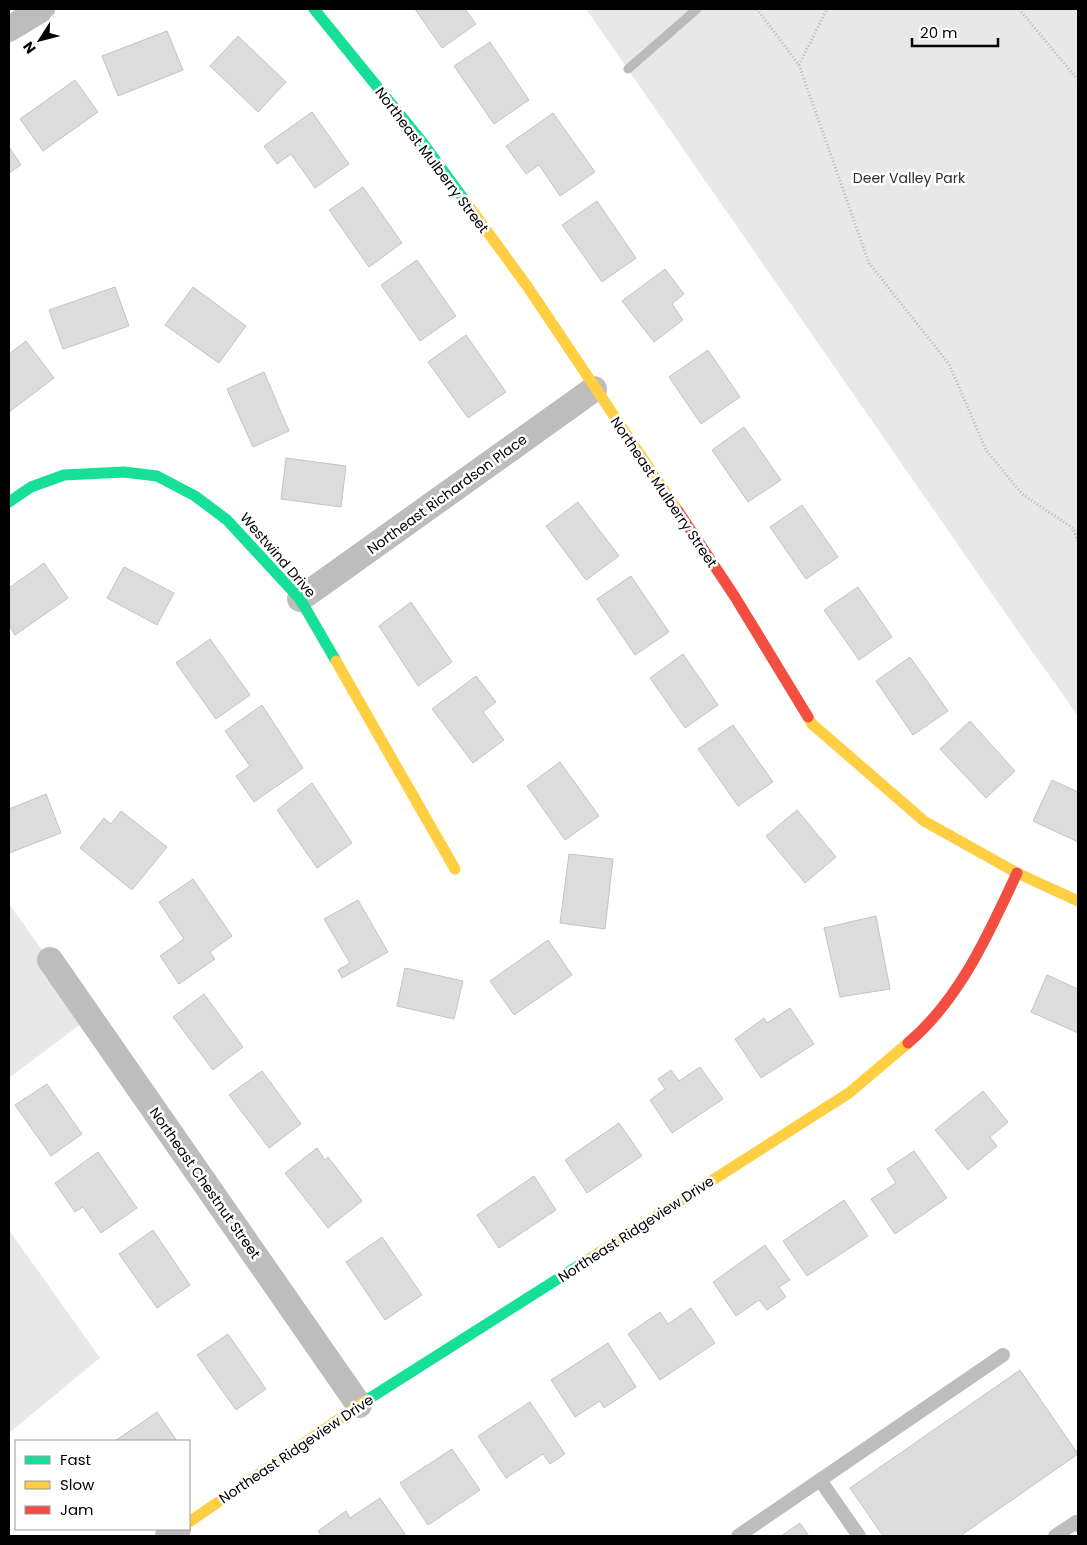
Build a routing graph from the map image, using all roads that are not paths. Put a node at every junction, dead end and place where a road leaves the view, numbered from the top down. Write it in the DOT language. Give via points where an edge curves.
graph roads {
  1 [pos="42,9"];
  2 [pos="314,9"];
  3 [pos="9,29"];
  4 [pos="594,389"];
  5 [pos="9,502"];
  6 [pos="300,599"];
  7 [pos="454,869"];
  8 [pos="1017,873"];
  9 [pos="1078,901"];
  10 [pos="50,960"];
  11 [pos="1003,1355"];
  12 [pos="359,1405"];
  13 [pos="820,1480"];
  14 [pos="190,1521"];
  15 [pos="1078,1525"];
  16 [pos="738,1536"];
  17 [pos="858,1536"];
  18 [pos="1055,1536"];
  1 -- 3 [label="street"];
  2 -- 4 [label="street, Northeast Mulberry Street" via="423,143 526,286"];
  4 -- 6 [label="street, Northeast Richardson Place"];
  4 -- 8 [label="street, Northeast Mulberry Street" via="735,597 812,724 924,821"];
  5 -- 6 [label="street, Westwind Drive" via="31,487 64,475 124,472 157,476 195,496 227,520"];
  6 -- 7 [label="street, Westwind Drive"];
  8 -- 9 [label="street, Northeast Mulberry Street"];
  8 -- 12 [label="street, Northeast Ridgeview Drive" via="981,950 929,1025 849,1093"];
  10 -- 12 [label="street, Northeast Chestnut Street"];
  11 -- 13 [label="lane"];
  12 -- 14 [label="street, Northeast Ridgeview Drive"];
  13 -- 16 [label="lane"];
  13 -- 17 [label="lane"];
  15 -- 18 [label="lane" via="1076,1522"];
}
